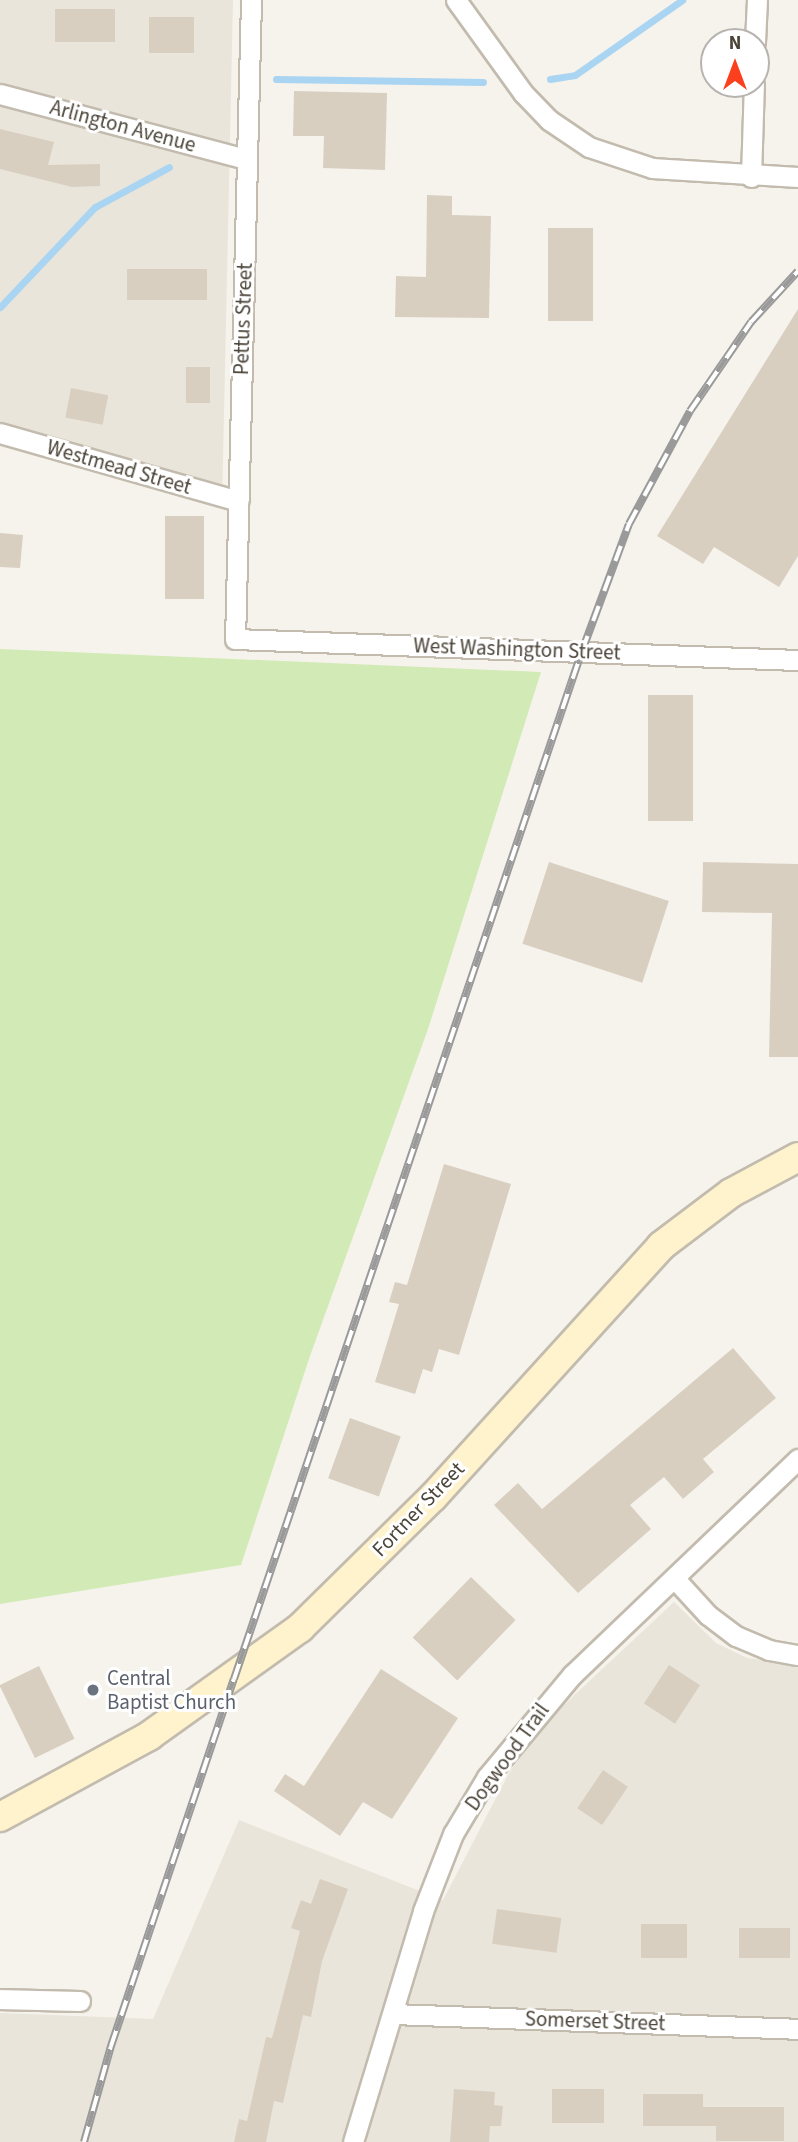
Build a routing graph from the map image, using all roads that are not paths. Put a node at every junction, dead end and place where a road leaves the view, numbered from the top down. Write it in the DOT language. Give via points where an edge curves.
graph roads {
  1 [pos="251,0"];
  2 [pos="456,0"];
  3 [pos="757,0"];
  4 [pos="756,28"];
  5 [pos="0,94"];
  6 [pos="754,98"];
  7 [pos="246,159"];
  8 [pos="751,177"];
  9 [pos="798,177"];
  10 [pos="0,433"];
  11 [pos="239,501"];
  12 [pos="235,639"];
  13 [pos="798,660"];
  14 [pos="798,1157"];
  15 [pos="798,1459"];
  16 [pos="675,1579"];
  17 [pos="798,1655"];
  18 [pos="0,1817"];
  19 [pos="0,1999"];
  20 [pos="80,2001"];
  21 [pos="393,2014"];
  22 [pos="798,2029"];
  23 [pos="353,2142"];
  1 -- 7 [label="street, Pettus Street"];
  2 -- 8 [label="street" via="523,93 566,134 617,160 652,168"];
  3 -- 4 [label="street"];
  5 -- 7 [label="street, Arlington Avenue"];
  6 -- 8 [label="street"];
  7 -- 11 [label="street, Pettus Street"];
  8 -- 9 [label="street"];
  10 -- 11 [label="street, Westmead Street"];
  11 -- 12 [label="street, Pettus Street"];
  12 -- 13 [label="street, West Washington Street"];
  14 -- 18 [label="street, Fortner Street" via="731,1192 660,1246 433,1497 300,1628 149,1735"];
  15 -- 16 [label="street, Dogwood Trail"];
  16 -- 17 [label="street" via="708,1615 736,1636 769,1650"];
  16 -- 21 [label="street, Dogwood Trail" via="572,1675 487,1777 448,1846 423,1911"];
  19 -- 20 [label="street"];
  21 -- 22 [label="street, Somerset Street"];
  21 -- 23 [label="street, Dogwood Trail"];
}
